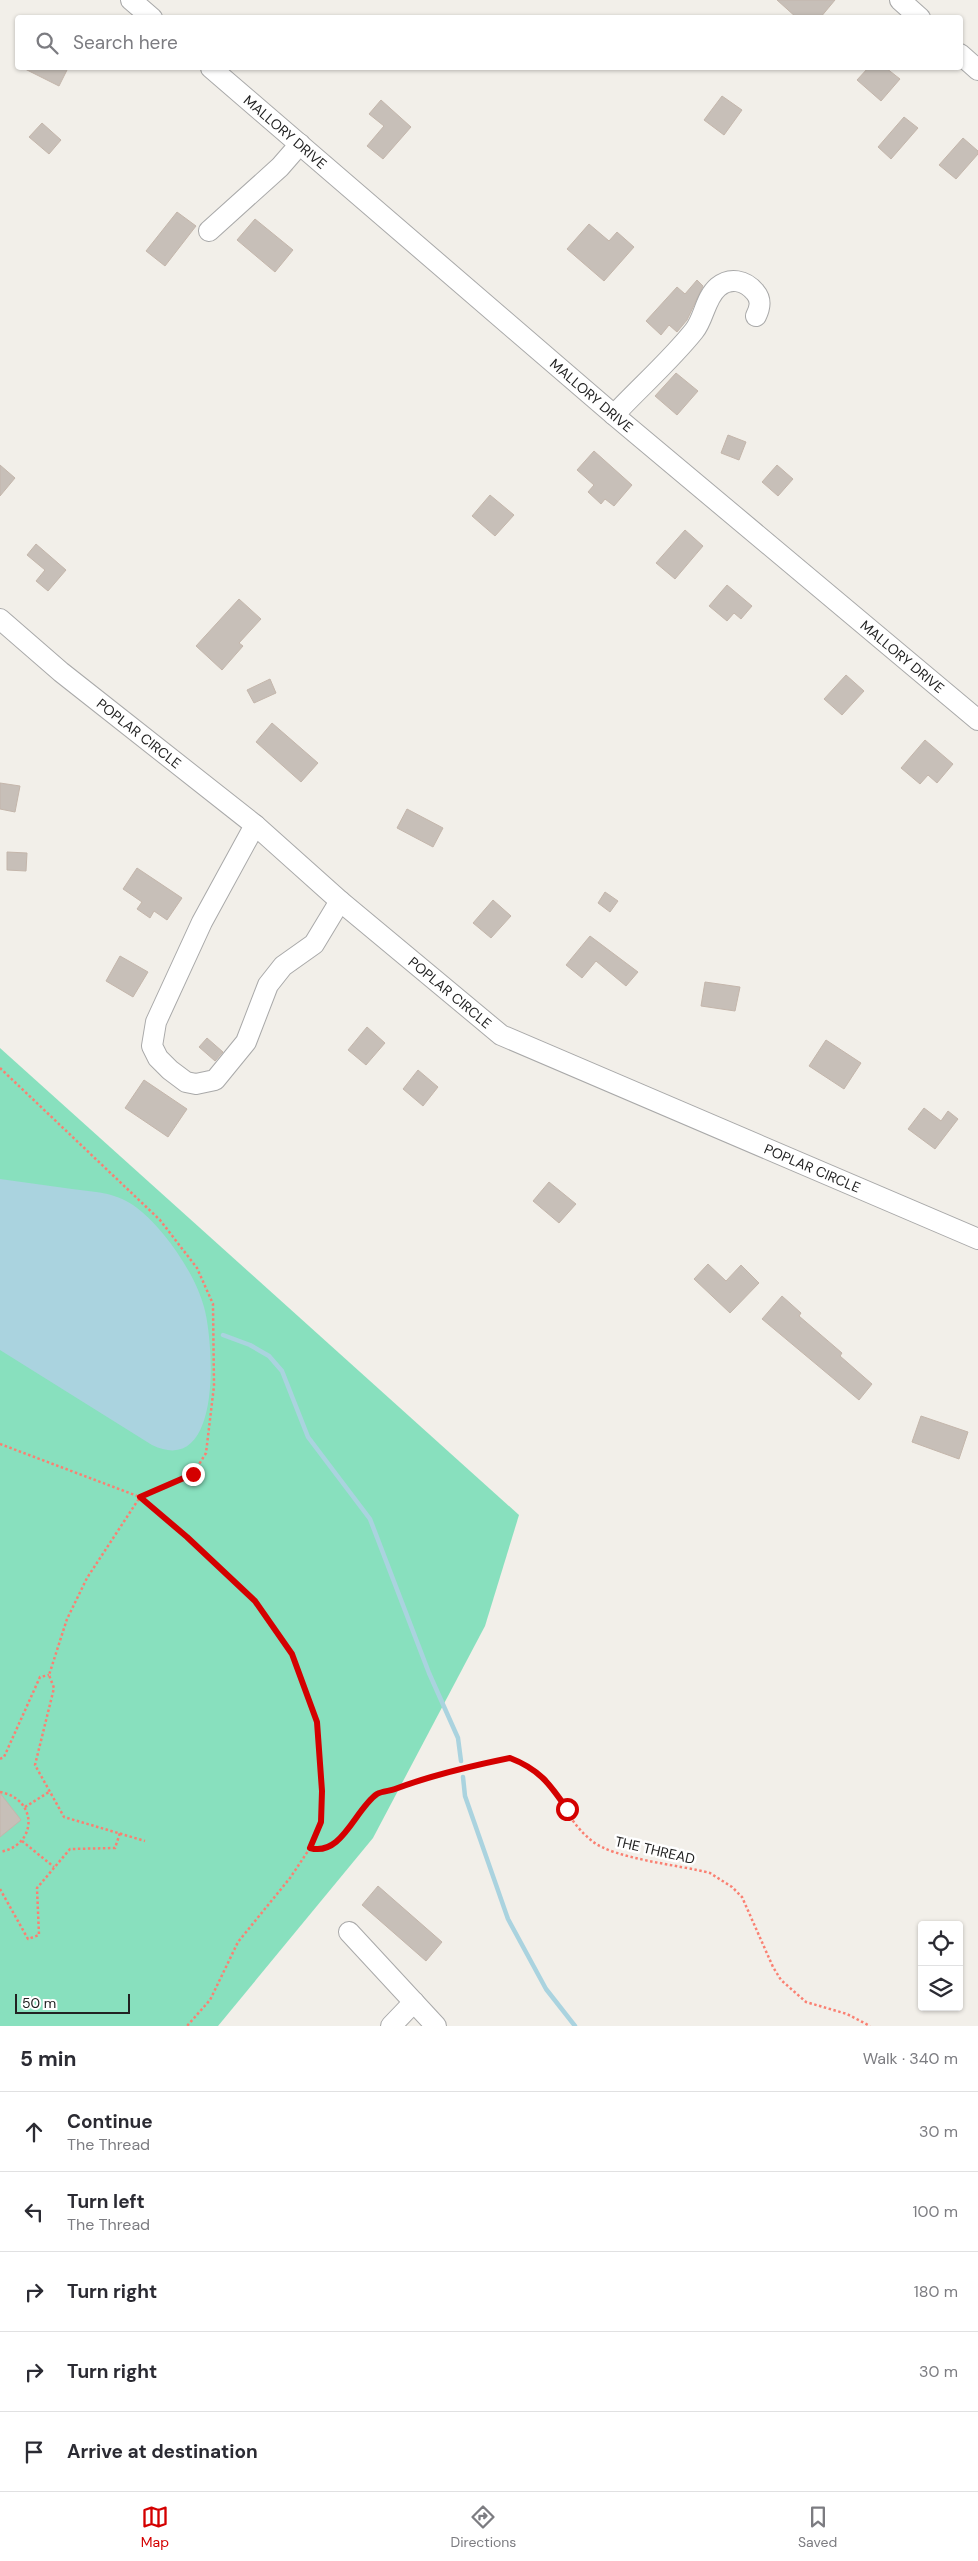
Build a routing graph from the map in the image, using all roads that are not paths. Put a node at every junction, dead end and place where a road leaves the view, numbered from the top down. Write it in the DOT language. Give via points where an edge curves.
graph roads {
  1 [pos="131,0"];
  2 [pos="900,0"];
  3 [pos="148,15"];
  4 [pos="917,15"];
  5 [pos="963,57"];
  6 [pos="212,70"];
  7 [pos="978,70"];
  8 [pos="300,144"];
  9 [pos="209,231"];
  10 [pos="756,316"];
  11 [pos="614,415"];
  12 [pos="0,619"];
  13 [pos="978,720"];
  14 [pos="255,825"];
  15 [pos="340,901"];
  16 [pos="978,1239"];
  17 [pos="349,1932"];
  18 [pos="414,2002"];
  19 [pos="391,2026"];
  20 [pos="436,2026"];
  1 -- 3 [label="street"];
  2 -- 4 [label="street"];
  5 -- 7 [label="street"];
  6 -- 8 [label="street, MALLORY DRIVE"];
  8 -- 9 [label="street" via="280,167"];
  8 -- 11 [label="street, MALLORY DRIVE"];
  10 -- 11 [label="street" via="760,306 757,294 749,286 738,281 716,288 695,330"];
  11 -- 13 [label="street, MALLORY DRIVE"];
  12 -- 14 [label="street, POPLAR CIRCLE" via="61,672"];
  14 -- 15 [label="street, POPLAR CIRCLE"];
  14 -- 15 [label="street" via="202,922 156,1022 152,1046 170,1070 186,1082 196,1084 215,1080 246,1042 268,985 283,966 314,944"];
  15 -- 16 [label="street, POPLAR CIRCLE" via="501,1035"];
  17 -- 18 [label="street"];
  18 -- 19 [label="street"];
  18 -- 20 [label="street"];
}
